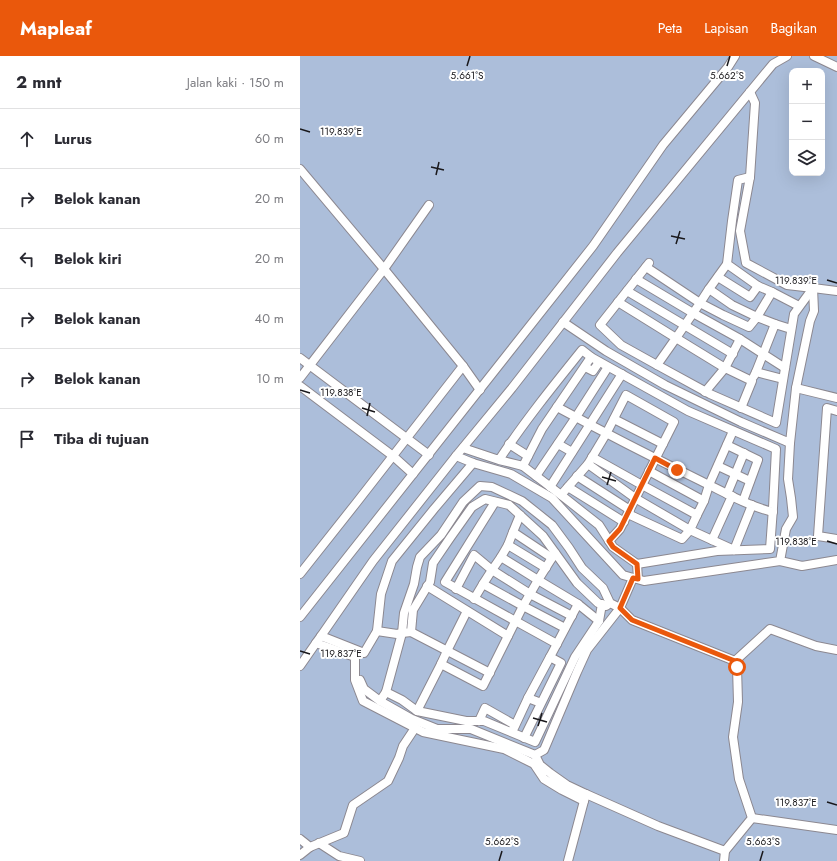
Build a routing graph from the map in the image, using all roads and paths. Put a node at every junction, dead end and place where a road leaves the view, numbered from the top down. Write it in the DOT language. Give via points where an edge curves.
graph roads {
  1 [pos="735,56"];
  2 [pos="788,56"];
  3 [pos="814,56"];
  4 [pos="837,67"];
  5 [pos="750,92"];
  6 [pos="300,169"];
  7 [pos="750,177"];
  8 [pos="429,205"];
  9 [pos="727,264"];
  10 [pos="384,269"];
  11 [pos="718,277"];
  12 [pos="636,279"];
  13 [pos="758,286"];
  14 [pos="813,288"];
  15 [pos="709,289"];
  16 [pos="627,291"];
  17 [pos="837,291"];
  18 [pos="772,292"];
  19 [pos="618,302"];
  20 [pos="700,303"];
  21 [pos="732,305"];
  22 [pos="800,306"];
  23 [pos="693,313"];
  24 [pos="723,315"];
  25 [pos="757,317"];
  26 [pos="563,322"];
  27 [pos="775,324"];
  28 [pos="685,325"];
  29 [pos="791,329"];
  30 [pos="676,338"];
  31 [pos="740,339"];
  32 [pos="733,354"];
  33 [pos="763,354"];
  34 [pos="591,357"];
  35 [pos="300,358"];
  36 [pos="600,362"];
  37 [pos="310,365"];
  38 [pos="657,365"];
  39 [pos="463,366"];
  40 [pos="585,366"];
  41 [pos="608,367"];
  42 [pos="725,368"];
  43 [pos="785,368"];
  44 [pos="756,372"];
  45 [pos="622,374"];
  46 [pos="300,378"];
  47 [pos="783,379"];
  48 [pos="752,381"];
  49 [pos="300,386"];
  50 [pos="796,388"];
  51 [pos="480,390"];
  52 [pos="705,392"];
  53 [pos="837,398"];
  54 [pos="557,407"];
  55 [pos="741,408"];
  56 [pos="837,411"];
  57 [pos="576,418"];
  58 [pos="614,419"];
  59 [pos="590,425"];
  60 [pos="733,431"];
  61 [pos="606,434"];
  62 [pos="406,439"];
  63 [pos="790,443"];
  64 [pos="509,444"];
  65 [pos="558,444"];
  66 [pos="663,444"];
  67 [pos="727,445"];
  68 [pos="463,448"];
  69 [pos="572,452"];
  70 [pos="744,453"];
  71 [pos="429,455"];
  72 [pos="393,456"];
  73 [pos="456,456"];
  74 [pos="528,456"];
  75 [pos="655,458"];
  76 [pos="499,460"];
  77 [pos="590,460"];
  78 [pos="473,463"];
  79 [pos="523,466"];
  80 [pos="718,466"];
  81 [pos="649,472"];
  82 [pos="414,474"];
  83 [pos="735,474"];
  84 [pos="536,476"];
  85 [pos="577,476"];
  86 [pos="750,481"];
  87 [pos="642,485"];
  88 [pos="709,485"];
  89 [pos="550,486"];
  90 [pos="568,487"];
  91 [pos="561,495"];
  92 [pos="730,495"];
  93 [pos="635,498"];
  94 [pos="743,501"];
  95 [pos="495,502"];
  96 [pos="704,502"];
  97 [pos="752,505"];
  98 [pos="629,512"];
  99 [pos="773,512"];
  100 [pos="520,515"];
  101 [pos="697,515"];
  102 [pos="624,522"];
  103 [pos="690,530"];
  104 [pos="513,532"];
  105 [pos="837,539"];
  106 [pos="712,540"];
  107 [pos="609,541"];
  108 [pos="508,544"];
  109 [pos="734,550"];
  110 [pos="554,556"];
  111 [pos="501,557"];
  112 [pos="837,560"];
  113 [pos="780,561"];
  114 [pos="637,564"];
  115 [pos="546,568"];
  116 [pos="492,570"];
  117 [pos="300,574"];
  118 [pos="635,578"];
  119 [pos="538,580"];
  120 [pos="483,584"];
  121 [pos="427,586"];
  122 [pos="456,589"];
  123 [pos="530,594"];
  124 [pos="474,599"];
  125 [pos="578,604"];
  126 [pos="606,604"];
  127 [pos="523,606"];
  128 [pos="620,608"];
  129 [pos="467,611"];
  130 [pos="572,616"];
  131 [pos="300,617"];
  132 [pos="599,621"];
  133 [pos="516,622"];
  134 [pos="565,628"];
  135 [pos="377,631"];
  136 [pos="407,633"];
  137 [pos="508,636"];
  138 [pos="318,640"];
  139 [pos="557,644"];
  140 [pos="837,650"];
  141 [pos="447,651"];
  142 [pos="364,653"];
  143 [pos="550,657"];
  144 [pos="735,661"];
  145 [pos="441,664"];
  146 [pos="300,666"];
  147 [pos="490,673"];
  148 [pos="386,692"];
  149 [pos="528,698"];
  150 [pos="380,701"];
  151 [pos="540,703"];
  152 [pos="417,711"];
  153 [pos="479,721"];
  154 [pos="415,728"];
  155 [pos="513,729"];
  156 [pos="524,738"];
  157 [pos="535,755"];
  158 [pos="585,798"];
  159 [pos="752,818"];
  160 [pos="837,830"];
  161 [pos="300,839"];
  162 [pos="319,843"];
  163 [pos="310,847"];
  164 [pos="725,851"];
  165 [pos="300,855"];
  166 [pos="360,861"];
  167 [pos="568,861"];
  168 [pos="724,861"];
  1 -- 51 [label="lane" via="663,145 593,246"];
  2 -- 5 [label="lane" via="773,64"];
  3 -- 4 [label="lane"];
  5 -- 7 [label="lane" via="755,103"];
  5 -- 26 [label="lane"];
  6 -- 10 [label="lane"];
  7 -- 9 [label="lane" via="738,180"];
  7 -- 14 [label="lane" via="740,231 746,263 787,285"];
  8 -- 10 [label="lane"];
  9 -- 11 [label="lane"];
  9 -- 13 [label="lane"];
  10 -- 37 [label="lane"];
  10 -- 39 [label="lane"];
  11 -- 13 [label="lane" via="750,297"];
  11 -- 15 [label="lane"];
  12 -- 16 [label="lane"];
  12 -- 20 [label="lane" via="647,265"];
  12 -- 23 [label="lane"];
  13 -- 18 [label="lane"];
  14 -- 17 [label="lane"];
  14 -- 22 [label="lane"];
  14 -- 50 [label="lane" via="814,311"];
  15 -- 20 [label="lane"];
  15 -- 21 [label="lane"];
  16 -- 19 [label="lane"];
  16 -- 28 [label="lane"];
  18 -- 22 [label="lane"];
  18 -- 25 [label="lane"];
  19 -- 30 [label="lane"];
  19 -- 38 [label="lane" via="600,325 621,345"];
  20 -- 23 [label="lane"];
  20 -- 24 [label="lane"];
  21 -- 24 [label="lane"];
  21 -- 25 [label="lane"];
  22 -- 29 [label="lane" via="794,314"];
  23 -- 28 [label="lane"];
  23 -- 31 [label="lane"];
  24 -- 25 [label="lane" via="749,327"];
  25 -- 27 [label="lane"];
  26 -- 63 [label="lane" via="665,386"];
  26 -- 68 [label="lane"];
  27 -- 29 [label="lane"];
  27 -- 33 [label="lane"];
  28 -- 30 [label="lane"];
  28 -- 32 [label="lane"];
  29 -- 43 [label="lane"];
  30 -- 38 [label="lane"];
  30 -- 42 [label="lane"];
  31 -- 32 [label="lane"];
  31 -- 33 [label="lane"];
  32 -- 42 [label="lane"];
  33 -- 43 [label="lane"];
  33 -- 44 [label="lane"];
  34 -- 36 [label="lane"];
  34 -- 40 [label="lane"];
  34 -- 64 [label="lane" via="582,350"];
  35 -- 37 [label="lane"];
  36 -- 40 [label="lane" via="593,371"];
  36 -- 41 [label="lane"];
  37 -- 46 [label="lane"];
  37 -- 62 [label="lane"];
  38 -- 52 [label="lane"];
  39 -- 51 [label="lane"];
  39 -- 62 [label="lane"];
  40 -- 54 [label="lane"];
  41 -- 45 [label="lane"];
  41 -- 57 [label="lane"];
  42 -- 48 [label="lane"];
  42 -- 52 [label="lane"];
  43 -- 47 [label="lane"];
  44 -- 47 [label="lane"];
  44 -- 48 [label="lane"];
  45 -- 59 [label="lane"];
  45 -- 60 [label="lane" via="688,411"];
  47 -- 55 [label="lane" via="776,423"];
  48 -- 55 [label="lane"];
  49 -- 72 [label="lane"];
  50 -- 53 [label="lane"];
  50 -- 63 [label="lane"];
  51 -- 71 [label="lane"];
  52 -- 55 [label="lane"];
  54 -- 57 [label="lane"];
  54 -- 74 [label="lane"];
  56 -- 105 [label="lane" via="827,408 818,536"];
  57 -- 59 [label="lane"];
  57 -- 65 [label="lane"];
  58 -- 61 [label="lane"];
  58 -- 66 [label="lane"];
  58 -- 66 [label="lane" via="626,395 674,422"];
  59 -- 61 [label="lane"];
  59 -- 69 [label="lane"];
  60 -- 67 [label="lane"];
  60 -- 99 [label="lane" via="776,449"];
  61 -- 75 [label="lane"];
  61 -- 77 [label="lane"];
  62 -- 71 [label="lane"];
  62 -- 72 [label="lane"];
  63 -- 113 [label="lane" via="788,479 793,517 786,530"];
  64 -- 74 [label="lane"];
  64 -- 76 [label="lane"];
  65 -- 69 [label="lane"];
  65 -- 84 [label="lane"];
  66 -- 75 [label="lane"];
  67 -- 70 [label="lane"];
  67 -- 80 [label="lane"];
  68 -- 73 [label="lane"];
  68 -- 76 [label="lane"];
  69 -- 89 [label="lane"];
  70 -- 83 [label="lane"];
  70 -- 86 [label="lane" via="758,460"];
  71 -- 82 [label="lane"];
  72 -- 82 [label="lane"];
  72 -- 117 [label="lane"];
  73 -- 78 [label="lane"];
  73 -- 138 [label="lane" via="373,562"];
  74 -- 79 [label="lane"];
  75 -- 81 [label="lane"];
  75 -- 88 [label="lane"];
  76 -- 79 [label="lane"];
  77 -- 85 [label="lane"];
  77 -- 87 [label="lane"];
  77 -- 93 [label="lane"];
  78 -- 118 [label="lane" via="511,474 552,498 623,575"];
  78 -- 135 [label="lane" via="392,561 381,594"];
  79 -- 84 [label="lane"];
  80 -- 83 [label="lane"];
  80 -- 88 [label="lane"];
  81 -- 87 [label="lane"];
  81 -- 96 [label="lane"];
  82 -- 131 [label="lane"];
  83 -- 86 [label="lane"];
  83 -- 92 [label="lane"];
  84 -- 89 [label="lane"];
  85 -- 90 [label="lane"];
  85 -- 98 [label="lane"];
  86 -- 94 [label="lane"];
  87 -- 93 [label="lane"];
  87 -- 101 [label="lane"];
  88 -- 92 [label="lane"];
  88 -- 96 [label="lane"];
  89 -- 91 [label="lane"];
  90 -- 91 [label="lane"];
  90 -- 102 [label="lane"];
  91 -- 107 [label="lane" via="599,525"];
  92 -- 94 [label="lane"];
  92 -- 106 [label="lane"];
  93 -- 98 [label="lane"];
  93 -- 103 [label="lane"];
  94 -- 97 [label="lane"];
  95 -- 100 [label="lane" via="509,505"];
  95 -- 121 [label="lane" via="485,499 472,507 433,564"];
  95 -- 122 [label="lane" via="445,582"];
  96 -- 101 [label="lane"];
  97 -- 99 [label="lane"];
  97 -- 109 [label="lane"];
  98 -- 102 [label="lane"];
  98 -- 103 [label="lane" via="682,539"];
  99 -- 109 [label="lane" via="770,549"];
  100 -- 104 [label="lane"];
  100 -- 110 [label="lane" via="543,536"];
  101 -- 103 [label="lane"];
  102 -- 107 [label="lane"];
  103 -- 106 [label="lane"];
  104 -- 108 [label="lane"];
  104 -- 110 [label="lane"];
  106 -- 109 [label="lane"];
  107 -- 114 [label="lane" via="613,547"];
  108 -- 111 [label="lane"];
  108 -- 115 [label="lane"];
  109 -- 114 [label="lane"];
  110 -- 115 [label="lane"];
  110 -- 126 [label="lane" via="598,603"];
  111 -- 116 [label="lane"];
  111 -- 119 [label="lane"];
  112 -- 113 [label="lane" via="802,566"];
  113 -- 118 [label="lane" via="644,581"];
  114 -- 118 [label="lane"];
  115 -- 119 [label="lane"];
  116 -- 120 [label="lane"];
  116 -- 122 [label="lane" via="474,555"];
  116 -- 123 [label="lane"];
  118 -- 128 [label="lane"];
  119 -- 123 [label="lane"];
  119 -- 125 [label="lane"];
  120 -- 124 [label="lane"];
  120 -- 127 [label="lane"];
  121 -- 129 [label="lane"];
  121 -- 136 [label="lane" via="414,610"];
  122 -- 124 [label="lane"];
  123 -- 127 [label="lane"];
  123 -- 130 [label="lane"];
  124 -- 133 [label="lane"];
  125 -- 130 [label="lane"];
  125 -- 132 [label="lane"];
  126 -- 128 [label="lane"];
  126 -- 132 [label="lane"];
  126 -- 136 [label="lane" via="603,588 582,568 552,525 522,501 492,487 480,486 463,502 441,535 420,557 404,613"];
  127 -- 133 [label="lane"];
  127 -- 134 [label="lane"];
  128 -- 144 [label="lane" via="632,620"];
  128 -- 157 [label="lane" via="587,650 544,750"];
  129 -- 137 [label="lane"];
  129 -- 141 [label="lane"];
  130 -- 134 [label="lane"];
  132 -- 156 [label="lane" via="574,657 535,742"];
  133 -- 137 [label="lane"];
  133 -- 139 [label="lane"];
  134 -- 139 [label="lane"];
  135 -- 136 [label="lane"];
  135 -- 142 [label="lane"];
  136 -- 141 [label="lane"];
  136 -- 148 [label="lane"];
  137 -- 147 [label="lane"];
  138 -- 142 [label="lane"];
  138 -- 146 [label="lane"];
  138 -- 154 [label="lane" via="355,657 355,680 363,701"];
  139 -- 143 [label="lane"];
  140 -- 144 [label="lane" via="816,646 770,629"];
  141 -- 145 [label="lane"];
  141 -- 147 [label="lane"];
  142 -- 150 [label="lane" via="360,660 359,677 364,689"];
  143 -- 149 [label="lane"];
  143 -- 151 [label="lane" via="562,663"];
  144 -- 159 [label="lane" via="738,702 733,737 739,779"];
  145 -- 147 [label="lane" via="483,686"];
  145 -- 152 [label="lane"];
  148 -- 150 [label="lane"];
  148 -- 152 [label="lane"];
  149 -- 151 [label="lane"];
  149 -- 155 [label="lane"];
  150 -- 157 [label="lane" via="412,719 437,729 471,729"];
  151 -- 156 [label="lane"];
  152 -- 153 [label="lane" via="466,721"];
  153 -- 155 [label="lane"];
  153 -- 155 [label="lane" via="485,708"];
  154 -- 158 [label="lane" via="504,750 534,764 544,779 562,790"];
  154 -- 162 [label="lane" via="403,746 388,781 353,805 344,833"];
  155 -- 156 [label="lane"];
  157 -- 158 [label="lane" via="540,766"];
  158 -- 164 [label="lane"];
  158 -- 167 [label="lane"];
  159 -- 160 [label="lane"];
  159 -- 164 [label="lane"];
  161 -- 163 [label="lane"];
  162 -- 163 [label="lane"];
  162 -- 166 [label="lane" via="339,856"];
  163 -- 165 [label="lane"];
  164 -- 168 [label="lane"];
}
